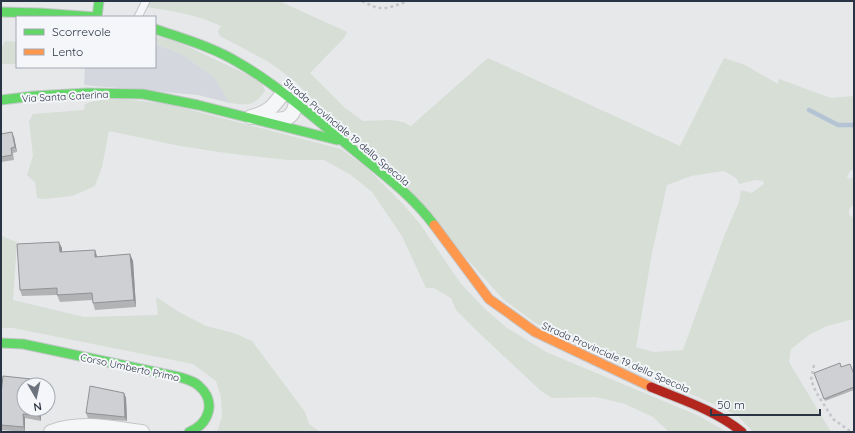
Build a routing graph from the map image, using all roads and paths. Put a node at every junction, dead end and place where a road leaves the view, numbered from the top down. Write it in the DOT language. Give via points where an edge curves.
graph roads {
  1 [pos="99,1"];
  2 [pos="146,1"];
  3 [pos="362,1"];
  4 [pos="408,1"];
  5 [pos="49,5"];
  6 [pos="1,12"];
  7 [pos="40,13"];
  8 [pos="82,16"];
  9 [pos="96,16"];
  10 [pos="138,16"];
  11 [pos="156,30"];
  12 [pos="283,92"];
  13 [pos="1,100"];
  14 [pos="296,103"];
  15 [pos="246,118"];
  16 [pos="342,141"];
  17 [pos="1,343"];
  18 [pos="814,365"];
  19 [pos="51,432"];
  20 [pos="142,432"];
  21 [pos="189,432"];
  22 [pos="742,432"];
  23 [pos="850,432"];
  1 -- 9 [label="main road"];
  2 -- 10 [label="lane"];
  3 -- 4 [label="path" via="377,8 388,8"];
  5 -- 7 [label="main road"];
  6 -- 7 [label="main road"];
  7 -- 8 [label="main road"];
  11 -- 12 [label="main road, Strada Provinciale 19 della Specola" via="205,46 238,62"];
  12 -- 14 [label="main road, Strada Provinciale 19 della Specola"];
  12 -- 15 [label="street" via="271,109"];
  13 -- 15 [label="main road, Via Santa Caterina" via="87,93 143,94"];
  14 -- 15 [label="street, Via Santa Caterina" via="295,112 289,118"];
  14 -- 16 [label="main road, Strada Provinciale 19 della Specola"];
  15 -- 16 [label="main road, Via Santa Caterina"];
  16 -- 22 [label="main road, Strada Provinciale 19 della Specola" via="392,181 428,217 489,299 535,332 651,387 710,410"];
  17 -- 21 [label="main road, Corso Umberto Primo" via="23,344 192,381 204,390 209,410 207,419 197,430"];
  18 -- 23 [label="path" via="811,380 816,392 833,419"];
  19 -- 20 [label="street" via="86,425"];
}
